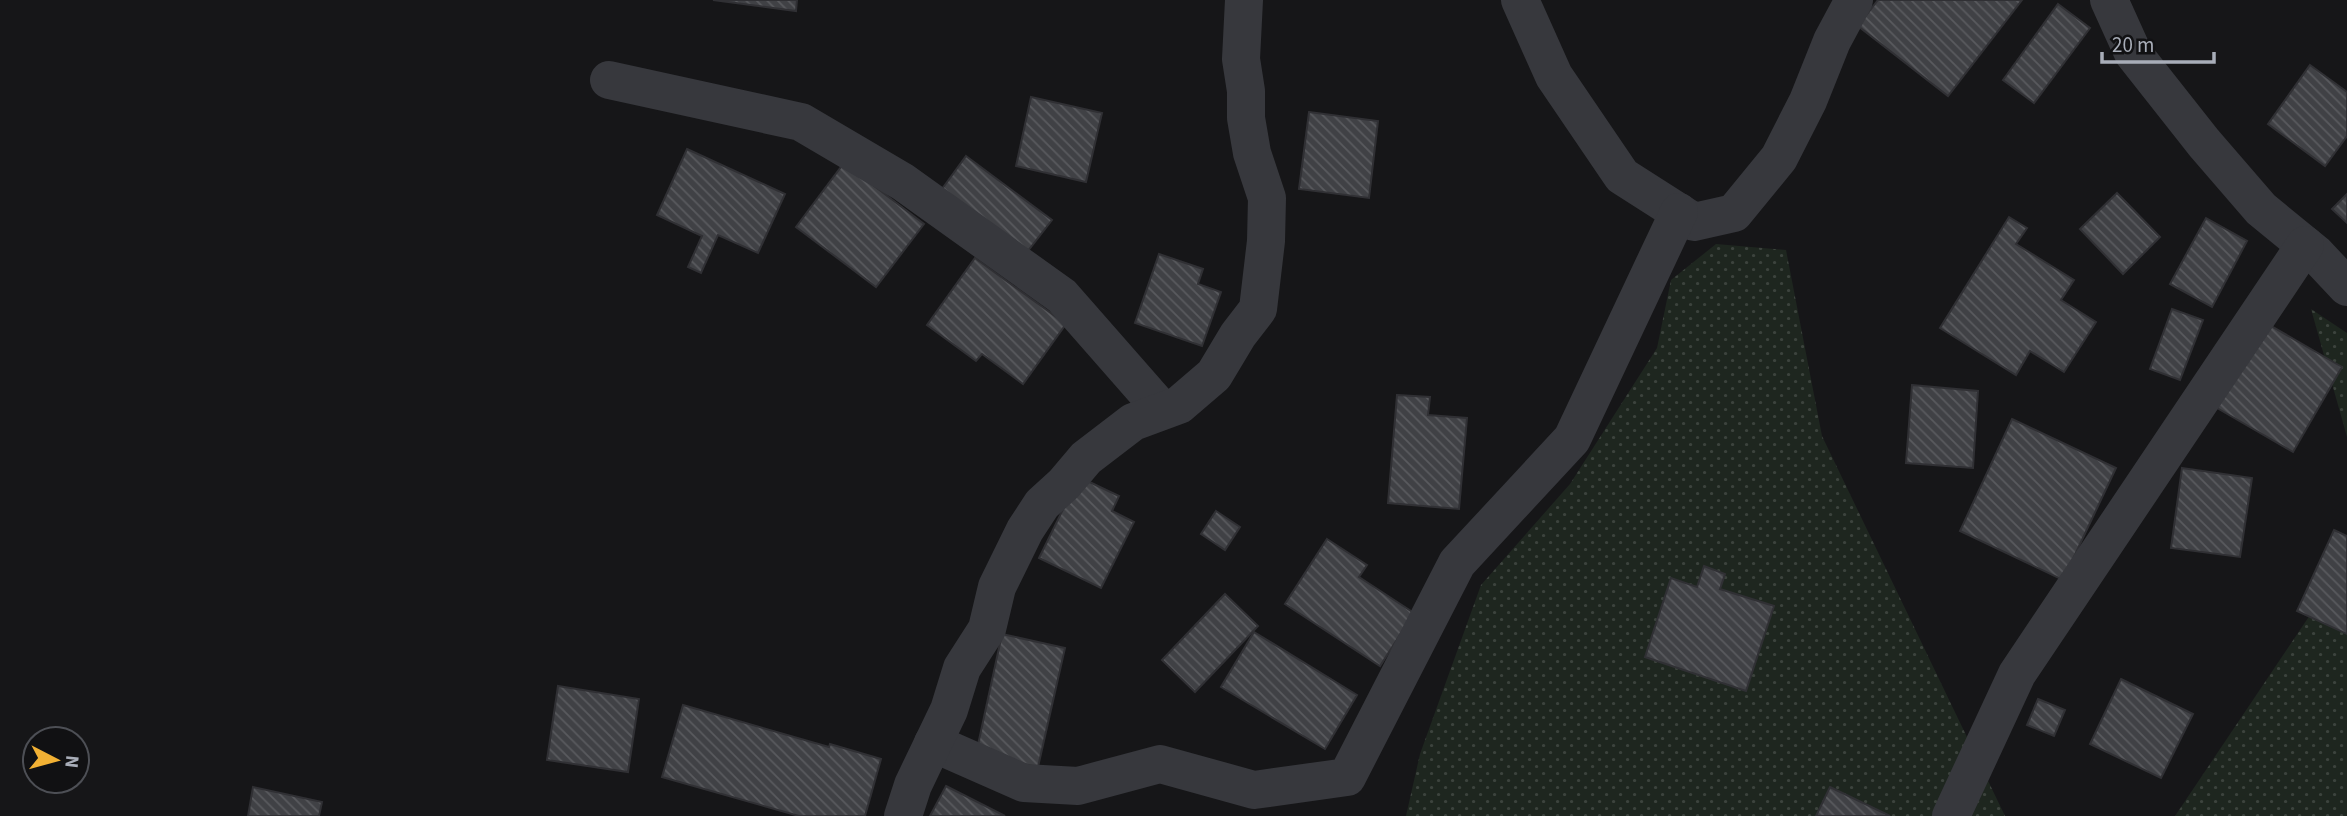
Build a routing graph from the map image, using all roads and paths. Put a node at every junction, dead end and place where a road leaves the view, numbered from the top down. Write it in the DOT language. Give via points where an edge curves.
graph roads {
  1 [pos="1244,0"];
  2 [pos="1520,0"];
  3 [pos="1854,0"];
  4 [pos="2109,0"];
  5 [pos="609,80"];
  6 [pos="1679,212"];
  7 [pos="2305,245"];
  8 [pos="2347,286"];
  9 [pos="1162,410"];
  10 [pos="933,743"];
  11 [pos="903,816"];
  12 [pos="1951,816"];
  1 -- 9 [label="street" via="1241,59 1246,118 1267,198 1258,309 1214,375 1179,405"];
  2 -- 6 [label="street" via="1554,76 1622,176"];
  3 -- 6 [label="street" via="1779,158 1734,213 1694,222"];
  4 -- 7 [label="street" via="2133,53 2204,143 2261,209"];
  5 -- 9 [label="street" via="801,122 904,182 1062,296"];
  6 -- 10 [label="street" via="1572,439 1457,562 1348,777 1254,790 1160,764 1077,786 1024,783"];
  7 -- 8 [label="street"];
  7 -- 12 [label="street" via="2017,674"];
  9 -- 10 [label="street" via="1133,422 1086,458 1042,504 997,587 986,629 962,668"];
  10 -- 11 [label="street"];
}
